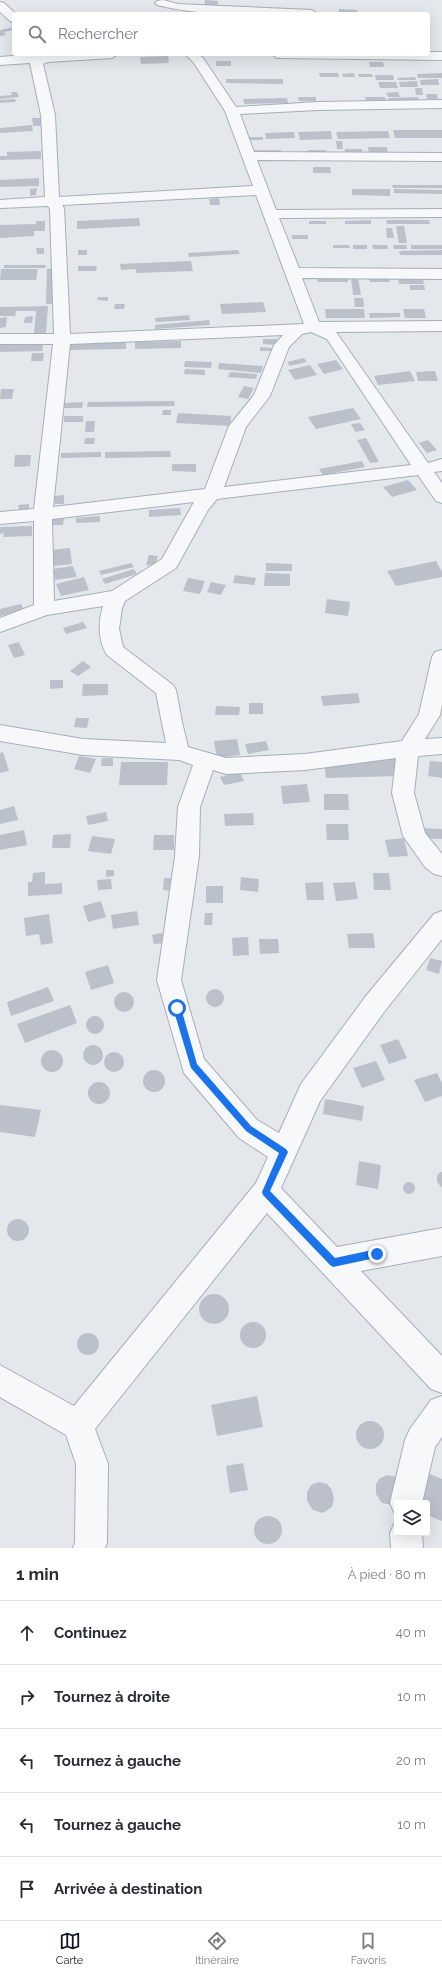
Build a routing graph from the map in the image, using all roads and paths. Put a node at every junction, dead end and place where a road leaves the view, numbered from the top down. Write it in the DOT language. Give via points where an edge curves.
graph roads {
  1 [pos="160,2"];
  2 [pos="0,5"];
  3 [pos="168,12"];
  4 [pos="274,12"];
  5 [pos="12,18"];
  6 [pos="430,55"];
  7 [pos="45,56"];
  8 [pos="194,56"];
  9 [pos="442,56"];
  10 [pos="0,61"];
  11 [pos="442,104"];
  12 [pos="232,111"];
  13 [pos="250,156"];
  14 [pos="442,156"];
  15 [pos="263,190"];
  16 [pos="52,202"];
  17 [pos="0,204"];
  18 [pos="442,213"];
  19 [pos="271,214"];
  20 [pos="292,273"];
  21 [pos="442,274"];
  22 [pos="442,326"];
  23 [pos="305,329"];
  24 [pos="0,339"];
  25 [pos="62,339"];
  26 [pos="442,465"];
  27 [pos="424,469"];
  28 [pos="212,494"];
  29 [pos="442,497"];
  30 [pos="43,514"];
  31 [pos="0,518"];
  32 [pos="117,597"];
  33 [pos="44,609"];
  34 [pos="0,625"];
  35 [pos="442,657"];
  36 [pos="0,733"];
  37 [pos="442,746"];
  38 [pos="408,749"];
  39 [pos="180,752"];
  40 [pos="206,760"];
  41 [pos="442,867"];
  42 [pos="442,921"];
  43 [pos="284,1152"];
  44 [pos="266,1192"];
  45 [pos="442,1242"];
  46 [pos="333,1262"];
  47 [pos="442,1378"];
  48 [pos="0,1380"];
  49 [pos="442,1411"];
  50 [pos="78,1425"];
  51 [pos="407,1500"];
  52 [pos="406,1536"];
  53 [pos="89,1548"];
  54 [pos="407,1548"];
  1 -- 3 [label="street"];
  1 -- 4 [label="street" via="178,7"];
  2 -- 5 [label="street"];
  6 -- 9 [label="street"];
  7 -- 10 [label="street"];
  7 -- 16 [label="street" via="36,62 48,115"];
  8 -- 12 [label="street"];
  11 -- 12 [label="street" via="318,106"];
  12 -- 13 [label="street"];
  13 -- 14 [label="street"];
  13 -- 15 [label="street"];
  15 -- 16 [label="street"];
  15 -- 19 [label="street"];
  16 -- 17 [label="street"];
  16 -- 25 [label="street" via="57,208"];
  18 -- 19 [label="street"];
  19 -- 20 [label="street"];
  20 -- 21 [label="street"];
  20 -- 23 [label="street"];
  22 -- 23 [label="street"];
  23 -- 25 [label="street"];
  23 -- 27 [label="street" via="333,336"];
  23 -- 28 [label="street" via="282,345 262,396 238,426"];
  24 -- 25 [label="street"];
  25 -- 30 [label="street"];
  26 -- 27 [label="street"];
  27 -- 28 [label="street"];
  27 -- 29 [label="street"];
  28 -- 30 [label="street"];
  28 -- 32 [label="street" via="200,507 169,563"];
  30 -- 31 [label="street"];
  30 -- 33 [label="street"];
  32 -- 33 [label="street"];
  32 -- 39 [label="street" via="112,608 109,629 114,650 166,690 171,722"];
  33 -- 34 [label="street"];
  35 -- 38 [label="street" via="429,715"];
  36 -- 39 [label="street" via="83,746"];
  37 -- 38 [label="street"];
  38 -- 40 [label="street" via="305,762 226,766"];
  38 -- 41 [label="street" via="403,792 414,836"];
  39 -- 40 [label="street"];
  40 -- 43 [label="street" via="190,807 187,856 169,980 194,1065 248,1129"];
  42 -- 43 [label="street" via="310,1093"];
  43 -- 44 [label="street"];
  44 -- 46 [label="street"];
  44 -- 50 [label="street"];
  45 -- 46 [label="street"];
  46 -- 47 [label="street"];
  48 -- 50 [label="street"];
  49 -- 51 [label="street" via="421,1440"];
  50 -- 53 [label="street" via="92,1464"];
  52 -- 54 [label="street"];
}
